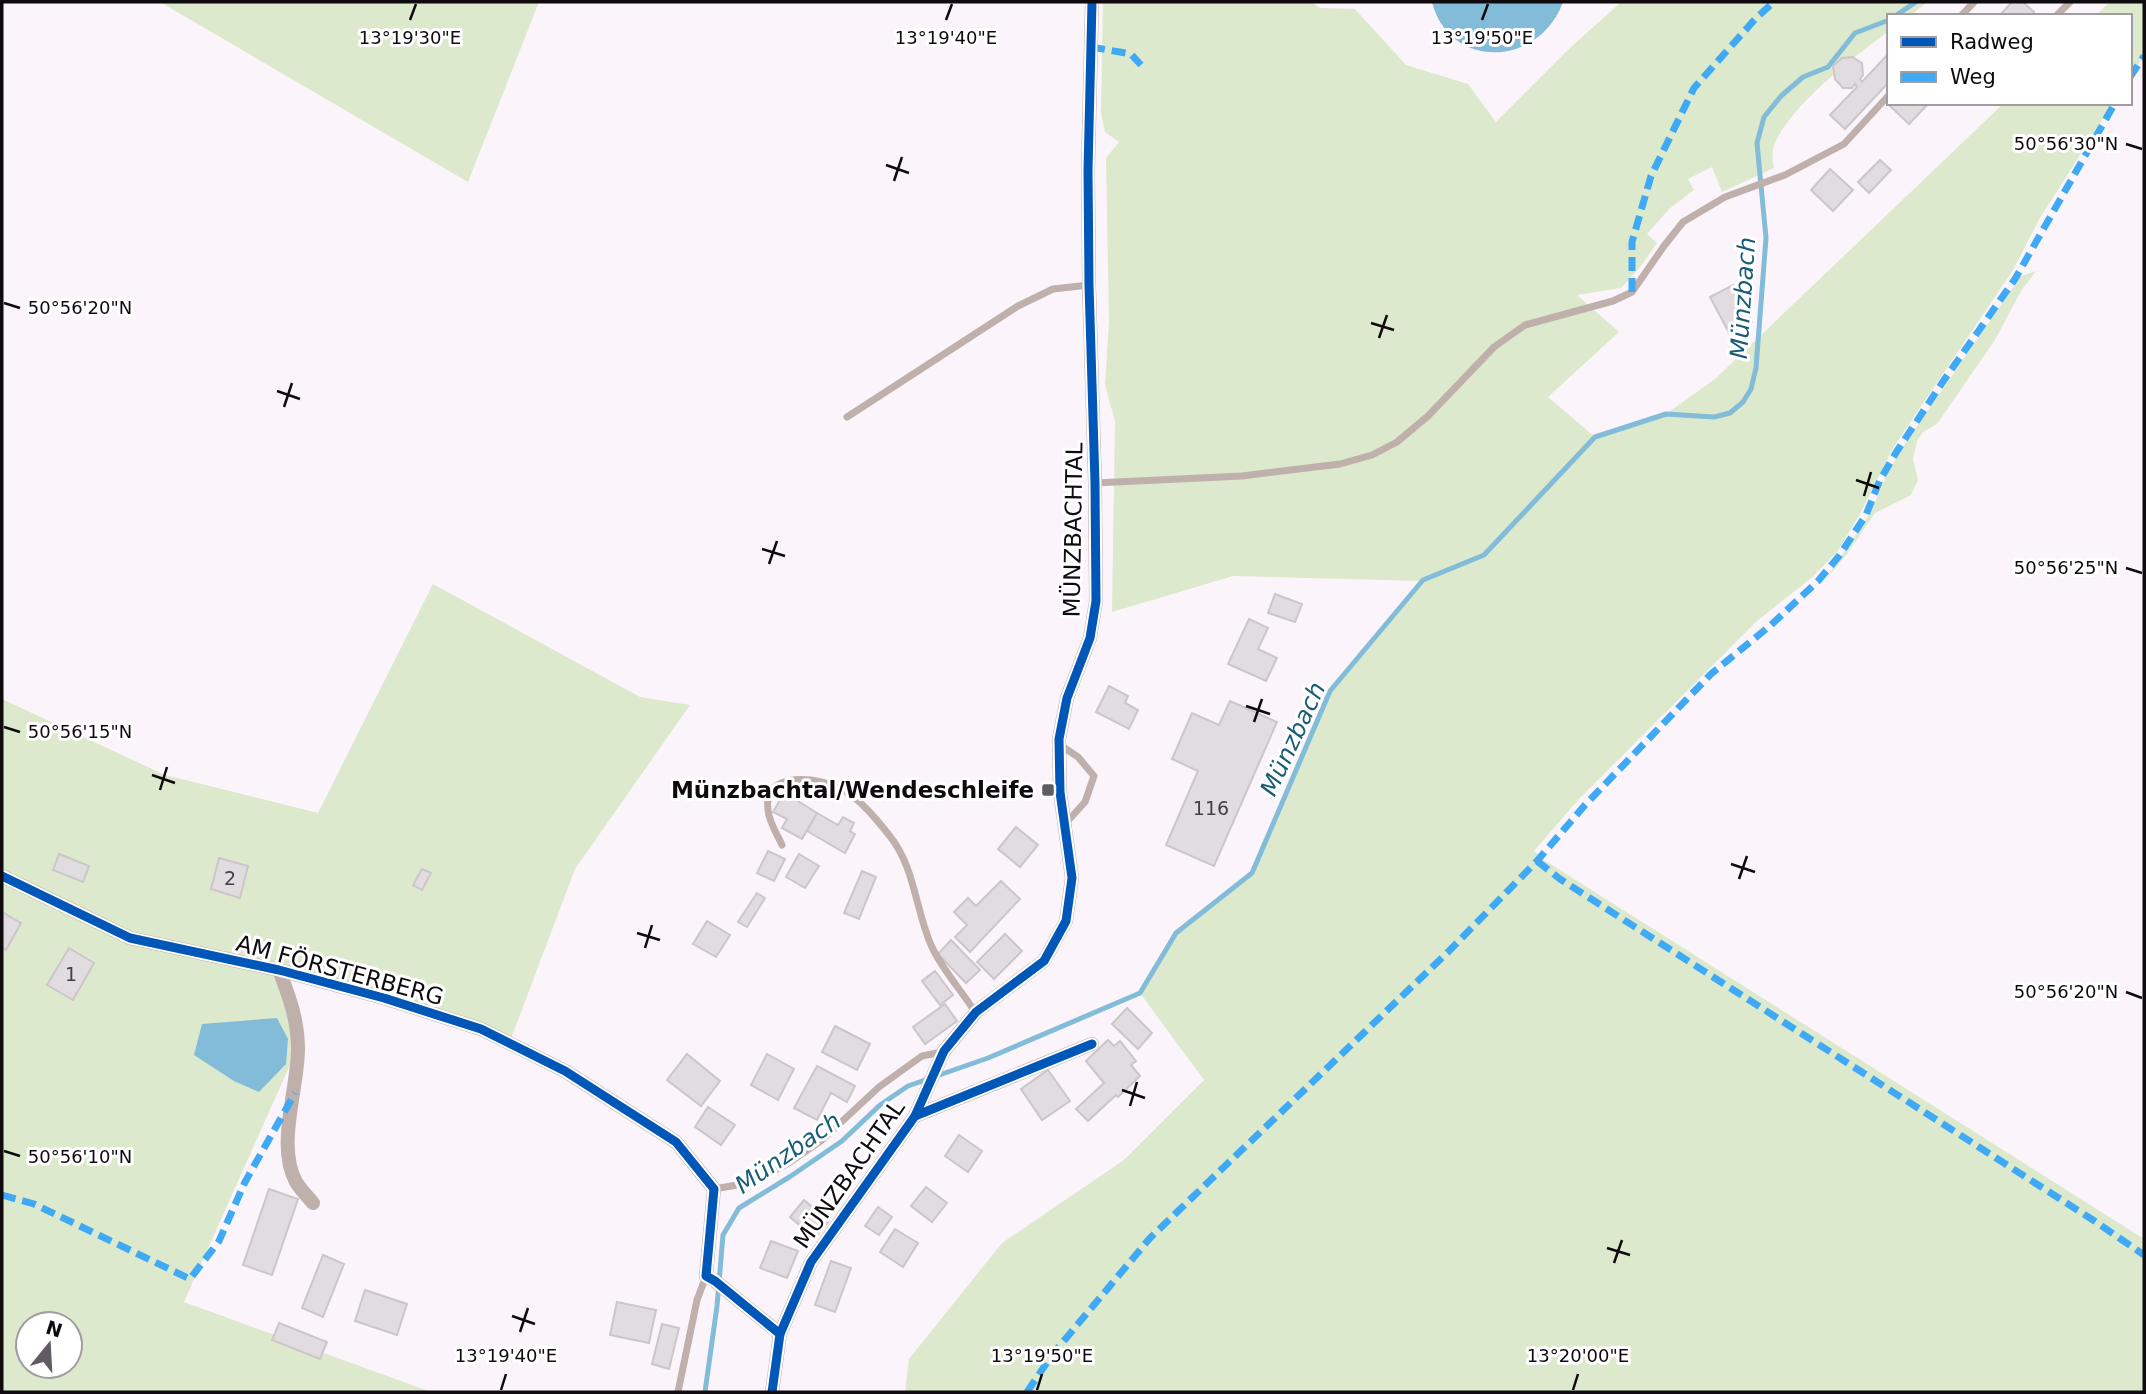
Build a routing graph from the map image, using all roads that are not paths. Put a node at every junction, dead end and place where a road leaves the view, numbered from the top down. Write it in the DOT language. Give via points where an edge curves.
graph roads {
  1 [pos="1092,2"];
  2 [pos="1887,97"];
  3 [pos="1089,285"];
  4 [pos="847,417"];
  5 [pos="1096,483"];
  6 [pos="1059,744"];
  7 [pos="1065,824"];
  8 [pos="782,845"];
  9 [pos="2,876"];
  10 [pos="279,970"];
  11 [pos="976,1012"];
  12 [pos="1092,1044"];
  13 [pos="941,1057"];
  14 [pos="915,1116"];
  15 [pos="714,1189"];
  16 [pos="313,1203"];
  17 [pos="711,1278"];
  18 [pos="780,1334"];
  19 [pos="678,1392"];
  20 [pos="772,1392"];
  1 -- 3 [label="street, MÜNZBACHTAL"];
  2 -- 5 [label="lane" via="1844,144 1716,202 1683,222 1632,292 1614,302 1525,326 1494,346 1428,416 1397,442 1372,455 1340,464 1242,476"];
  3 -- 4 [label="lane" via="1053,289 1018,306"];
  3 -- 5 [label="street, MÜNZBACHTAL"];
  5 -- 6 [label="street, MÜNZBACHTAL" via="1096,601 1090,638 1067,698"];
  6 -- 7 [label="street, MÜNZBACHTAL"];
  6 -- 7 [label="lane" via="1094,776 1085,802"];
  7 -- 11 [label="street, MÜNZBACHTAL" via="1072,878 1066,921 1044,961"];
  8 -- 11 [label="lane" via="767,808 771,790 778,784 817,781 846,791 904,856 932,948"];
  9 -- 10 [label="street, AM FÖRSTERBERG" via="130,938"];
  10 -- 15 [label="street, AM FÖRSTERBERG" via="481,1029 565,1071 676,1142"];
  10 -- 16 [label="street, AM FÖRSTERBERG" via="294,1008 298,1047 287,1145 296,1181"];
  11 -- 13 [label="street, MÜNZBACHTAL"];
  12 -- 14 [label="street"];
  13 -- 14 [label="street, MÜNZBACHTAL"];
  13 -- 15 [label="lane" via="922,1056 822,1140 786,1164 754,1182"];
  14 -- 18 [label="street, MÜNZBACHTAL" via="811,1262"];
  15 -- 17 [label="street"];
  17 -- 18 [label="street"];
  17 -- 19 [label="lane" via="697,1300"];
  18 -- 20 [label="street, MÜNZBACHTAL"];
}
